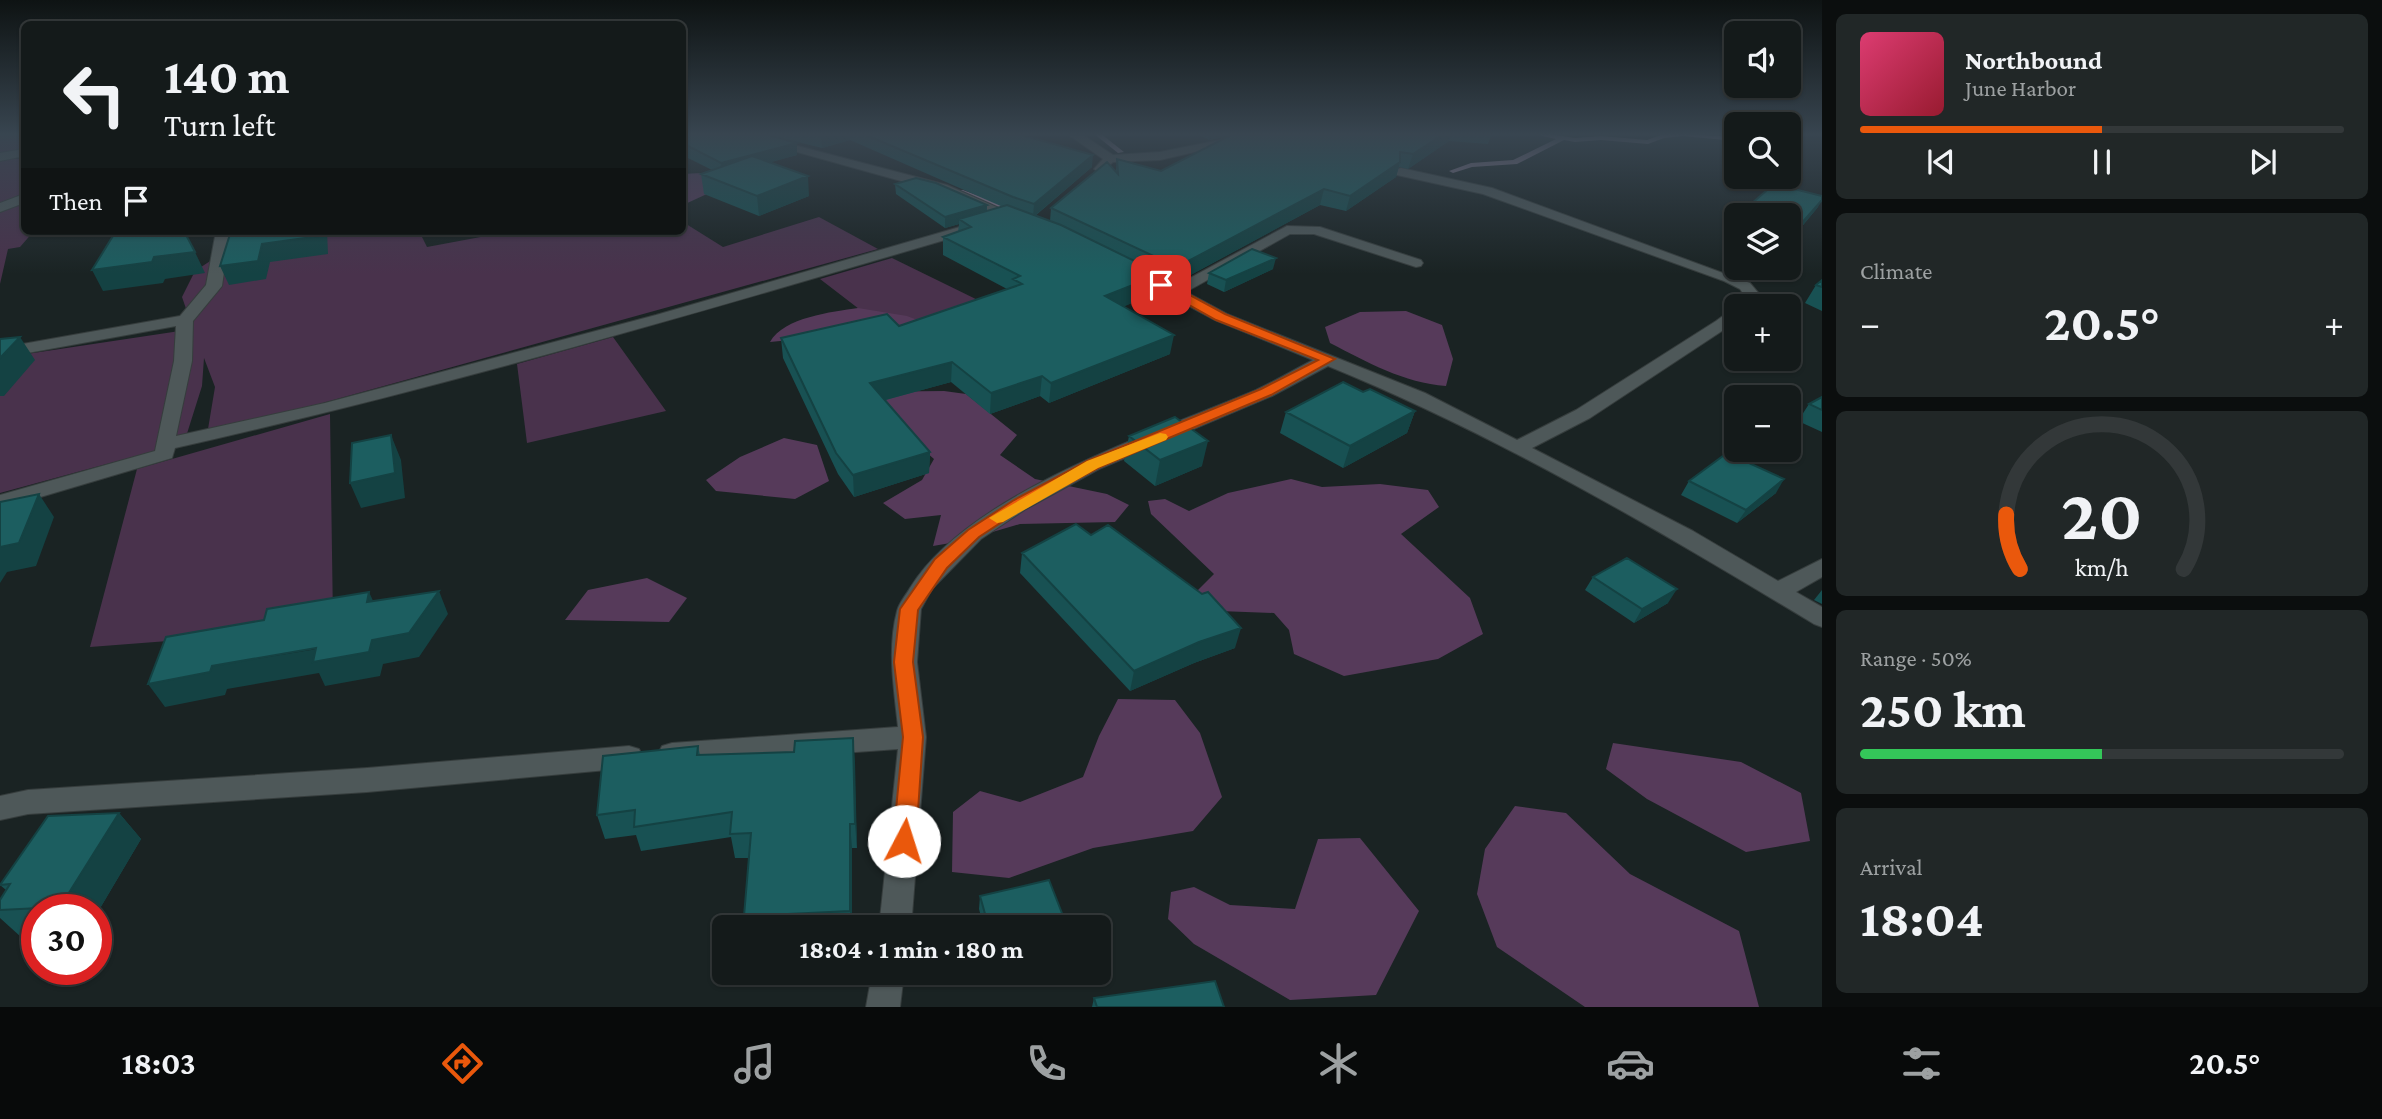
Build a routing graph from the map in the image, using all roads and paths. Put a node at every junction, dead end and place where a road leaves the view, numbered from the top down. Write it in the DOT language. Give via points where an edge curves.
graph roads {
  1 [pos="914,180"];
  2 [pos="1437,180"];
  3 [pos="21,199"];
  4 [pos="0,208"];
  5 [pos="1006,216"];
  6 [pos="1036,225"];
  7 [pos="222,235"];
  8 [pos="1117,262"];
  9 [pos="1416,263"];
  10 [pos="1176,292"];
  11 [pos="1751,294"];
  12 [pos="185,320"];
  13 [pos="1724,322"];
  14 [pos="0,353"];
  15 [pos="1328,359"];
  16 [pos="165,444"];
  17 [pos="1519,447"];
  18 [pos="0,502"];
  19 [pos="1822,567"];
  20 [pos="1779,591"];
  21 [pos="1822,618"];
  22 [pos="913,737"];
  23 [pos="0,808"];
  24 [pos="896,915"];
  25 [pos="886,985"];
  26 [pos="883,1007"];
  1 -- 5 [label="street"];
  2 -- 11 [label="street" via="1487,191 1729,278"];
  3 -- 4 [label="street"];
  5 -- 6 [label="street"];
  5 -- 16 [label="street" via="662,318 328,408"];
  7 -- 12 [label="street" via="214,286"];
  8 -- 10 [label="street"];
  9 -- 10 [label="street" via="1315,230 1287,230"];
  10 -- 15 [label="street" via="1221,317"];
  12 -- 14 [label="street"];
  12 -- 16 [label="street" via="183,361"];
  13 -- 17 [label="street" via="1583,414"];
  15 -- 17 [label="street" via="1419,397"];
  15 -- 22 [label="street" via="1266,392 1092,465 1019,504 974,534 941,564 909,609 904,662"];
  16 -- 18 [label="street" via="165,454"];
  17 -- 20 [label="street"];
  19 -- 20 [label="street"];
  20 -- 21 [label="street"];
  22 -- 23 [label="street" via="28,802"];
  22 -- 24 [label="street"];
  25 -- 26 [label="street"];
}
